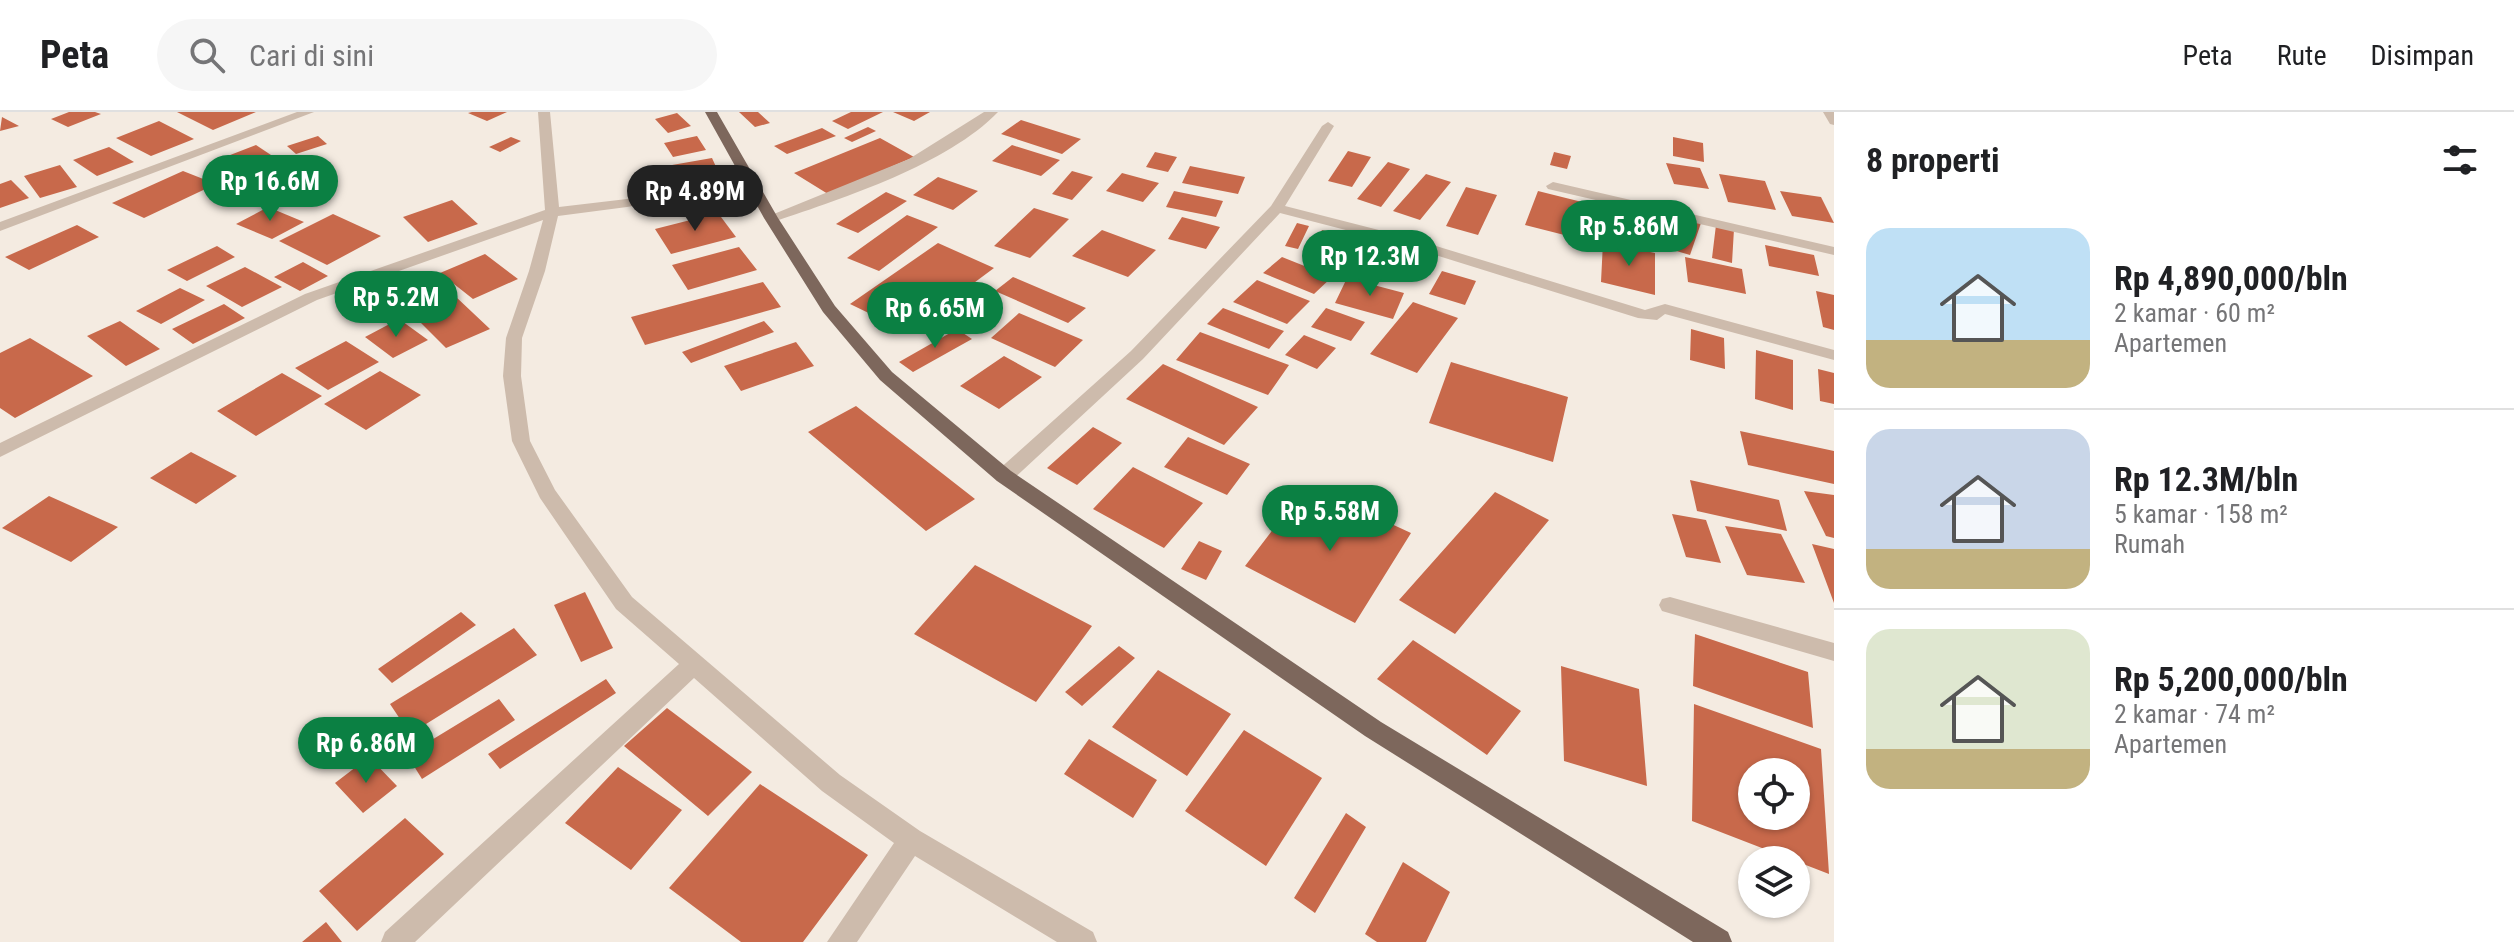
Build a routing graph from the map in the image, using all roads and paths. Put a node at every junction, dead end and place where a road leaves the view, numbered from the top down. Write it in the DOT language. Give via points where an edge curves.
graph roads {
  1 [pos="308,112"];
  2 [pos="544,112"];
  3 [pos="711,112"];
  4 [pos="992,112"];
  5 [pos="1829,112"];
  6 [pos="1834,121"];
  7 [pos="1328,126"];
  8 [pos="748,181"];
  9 [pos="1553,186"];
  10 [pos="1277,208"];
  11 [pos="552,212"];
  12 [pos="771,218"];
  13 [pos="0,227"];
  14 [pos="1834,251"];
  15 [pos="1834,355"];
  16 [pos="0,451"];
  17 [pos="1004,476"];
  18 [pos="1670,605"];
  19 [pos="1834,652"];
  20 [pos="694,664"];
  21 [pos="911,840"];
  22 [pos="395,942"];
  23 [pos="841,942"];
  24 [pos="1083,942"];
  25 [pos="1718,942"];
  1 -- 13 [label="street"];
  2 -- 11 [label="street"];
  3 -- 8 [label="main road"];
  4 -- 12 [label="street" via="965,133 862,188"];
  5 -- 6 [label="street"];
  7 -- 10 [label="street"];
  8 -- 11 [label="street"];
  8 -- 12 [label="main road"];
  9 -- 14 [label="street"];
  10 -- 15 [label="street" via="1405,241 1644,315 1665,309"];
  10 -- 17 [label="street" via="1137,355"];
  11 -- 16 [label="street" via="311,297"];
  11 -- 20 [label="street" via="514,338 512,376 521,441 547,493 624,603"];
  12 -- 17 [label="main road" via="829,309 886,376"];
  17 -- 25 [label="main road" via="1373,729"];
  18 -- 19 [label="street"];
  20 -- 21 [label="street" via="831,783"];
  20 -- 22 [label="street"];
  21 -- 23 [label="street"];
  21 -- 24 [label="street"];
}
